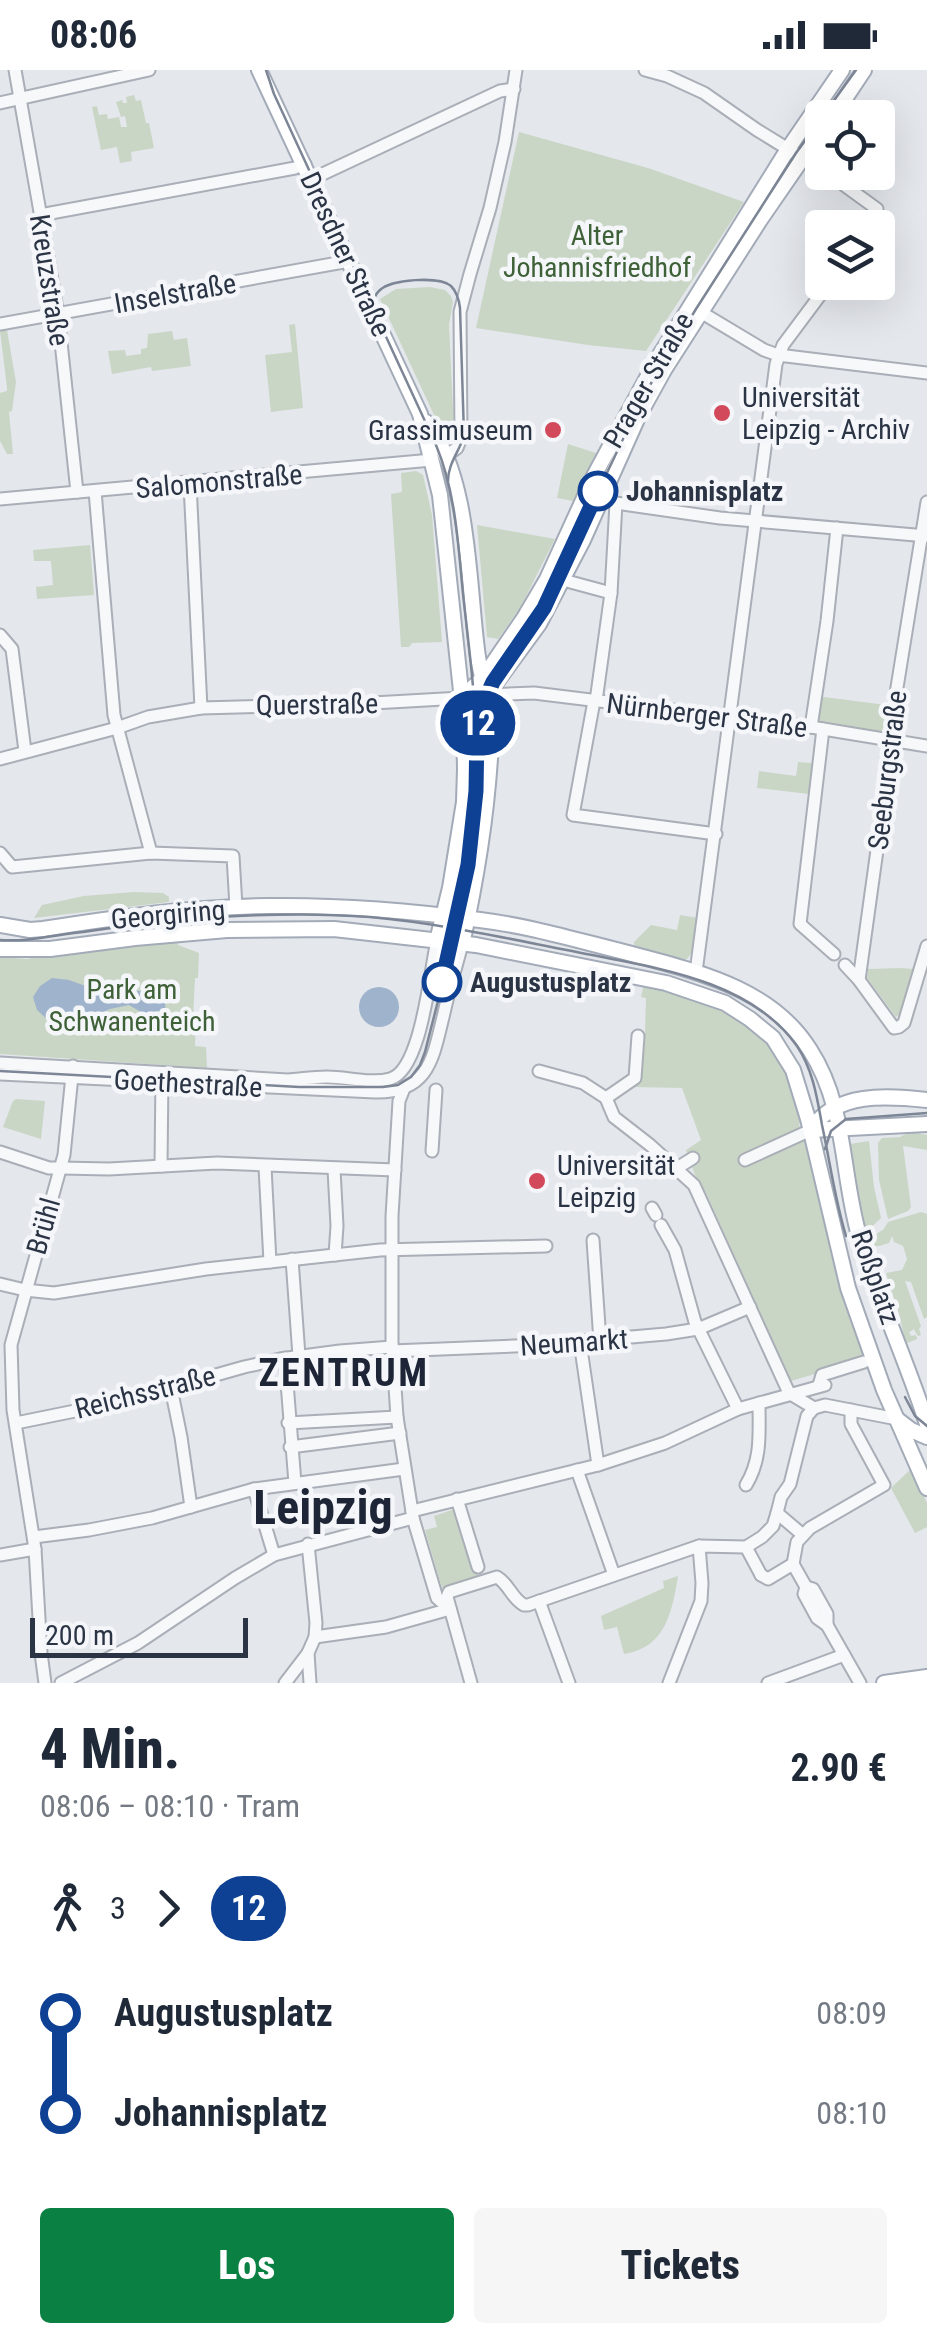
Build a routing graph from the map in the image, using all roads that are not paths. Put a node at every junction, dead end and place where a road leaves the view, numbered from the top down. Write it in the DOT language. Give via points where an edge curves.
graph roads {
  1 [pos="15,70"];
  2 [pos="148,70"];
  3 [pos="259,70"];
  4 [pos="269,70"];
  5 [pos="527,70"];
  6 [pos="645,70"];
  7 [pos="842,70"];
  8 [pos="864,70"];
  9 [pos="515,79"];
  10 [pos="272,94"];
  11 [pos="20,98"];
  12 [pos="844,100"];
  13 [pos="0,103"];
  14 [pos="788,148"];
  15 [pos="805,155"];
  16 [pos="803,158"];
  17 [pos="304,164"];
  18 [pos="312,179"];
  19 [pos="851,190"];
  20 [pos="875,210"];
  21 [pos="40,215"];
  22 [pos="349,261"];
  23 [pos="817,300"];
  24 [pos="696,309"];
  25 [pos="58,314"];
  26 [pos="0,324"];
  27 [pos="778,356"];
  28 [pos="927,373"];
  29 [pos="441,461"];
  30 [pos="190,484"];
  31 [pos="95,491"];
  32 [pos="77,492"];
  33 [pos="602,497"];
  34 [pos="0,499"];
  35 [pos="927,502"];
  36 [pos="756,521"];
  37 [pos="837,528"];
  38 [pos="925,536"];
  39 [pos="563,580"];
  40 [pos="611,594"];
  41 [pos="0,635"];
  42 [pos="483,678"];
  43 [pos="487,695"];
  44 [pos="461,698"];
  45 [pos="595,701"];
  46 [pos="201,708"];
  47 [pos="731,717"];
  48 [pos="116,726"];
  49 [pos="817,728"];
  50 [pos="890,740"];
  51 [pos="927,746"];
  52 [pos="24,751"];
  53 [pos="0,759"];
  54 [pos="716,834"];
  55 [pos="0,853"];
  56 [pos="151,853"];
  57 [pos="236,907"];
  58 [pos="443,916"];
  59 [pos="468,918"];
  60 [pos="0,925"];
  61 [pos="437,941"];
  62 [pos="462,944"];
  63 [pos="927,946"];
  64 [pos="0,949"];
  65 [pos="834,954"];
  66 [pos="845,965"];
  67 [pos="696,972"];
  68 [pos="859,980"];
  69 [pos="638,1036"];
  70 [pos="0,1063"];
  71 [pos="539,1071"];
  72 [pos="72,1072"];
  73 [pos="0,1074"];
  74 [pos="162,1077"];
  75 [pos="828,1088"];
  76 [pos="436,1090"];
  77 [pos="404,1091"];
  78 [pos="606,1098"];
  79 [pos="864,1099"];
  80 [pos="927,1100"];
  81 [pos="834,1107"];
  82 [pos="927,1124"];
  83 [pos="840,1127"];
  84 [pos="811,1130"];
  85 [pos="0,1152"];
  86 [pos="432,1152"];
  87 [pos="693,1158"];
  88 [pos="745,1160"];
  89 [pos="161,1166"];
  90 [pos="260,1166"];
  91 [pos="60,1168"];
  92 [pos="677,1168"];
  93 [pos="334,1169"];
  94 [pos="395,1170"];
  95 [pos="656,1216"];
  96 [pos="593,1240"];
  97 [pos="546,1246"];
  98 [pos="392,1250"];
  99 [pos="335,1255"];
  100 [pos="292,1259"];
  101 [pos="270,1262"];
  102 [pos="0,1284"];
  103 [pos="26,1290"];
  104 [pos="750,1306"];
  105 [pos="698,1329"];
  106 [pos="600,1340"];
  107 [pos="580,1342"];
  108 [pos="392,1349"];
  109 [pos="299,1356"];
  110 [pos="285,1358"];
  111 [pos="864,1362"];
  112 [pos="170,1388"];
  113 [pos="915,1390"];
  114 [pos="789,1394"];
  115 [pos="758,1403"];
  116 [pos="927,1407"];
  117 [pos="814,1408"];
  118 [pos="738,1409"];
  119 [pos="851,1410"];
  120 [pos="10,1414"];
  121 [pos="397,1417"];
  122 [pos="896,1418"];
  123 [pos="337,1420"];
  124 [pos="288,1422"];
  125 [pos="924,1429"];
  126 [pos="400,1433"];
  127 [pos="339,1440"];
  128 [pos="290,1444"];
  129 [pos="913,1457"];
  130 [pos="598,1465"];
  131 [pos="404,1469"];
  132 [pos="579,1476"];
  133 [pos="294,1483"];
  134 [pos="746,1486"];
  135 [pos="927,1488"];
  136 [pos="250,1490"];
  137 [pos="458,1499"];
  138 [pos="191,1507"];
  139 [pos="778,1513"];
  140 [pos="412,1514"];
  141 [pos="807,1531"];
  142 [pos="35,1543"];
  143 [pos="308,1544"];
  144 [pos="699,1546"];
  145 [pos="746,1547"];
  146 [pos="0,1555"];
  147 [pos="274,1555"];
  148 [pos="794,1564"];
  149 [pos="478,1567"];
  150 [pos="614,1575"];
  151 [pos="539,1601"];
  152 [pos="450,1609"];
  153 [pos="314,1637"];
  154 [pos="308,1653"];
  155 [pos="844,1655"];
  156 [pos="927,1677"];
  157 [pos="46,1683"];
  158 [pos="62,1683"];
  159 [pos="284,1683"];
  160 [pos="310,1683"];
  161 [pos="471,1683"];
  162 [pos="569,1683"];
  163 [pos="669,1683"];
  164 [pos="768,1683"];
  165 [pos="860,1683"];
  166 [pos="884,1683"];
  1 -- 11 [label="street, Kreuzstraße"];
  2 -- 11 [label="street"];
  3 -- 10 [label="main road, Dresdner Straße"];
  4 -- 10 [label="main road, Dresdner Straße"];
  5 -- 9 [label="street"];
  6 -- 14 [label="street" via="704,93"];
  7 -- 14 [label="main road, Prager Straße"];
  8 -- 12 [label="main road"];
  9 -- 18 [label="street"];
  9 -- 29 [label="street" via="506,142 459,328 462,434"];
  10 -- 17 [label="main road, Dresdner Straße"];
  11 -- 13 [label="street"];
  11 -- 21 [label="street, Kreuzstraße"];
  14 -- 16 [label="street"];
  14 -- 24 [label="main road, Prager Straße"];
  15 -- 16 [label="main road, Prager Straße"];
  16 -- 24 [label="main road, Prager Straße"];
  17 -- 18 [label="main road, Dresdner Straße"];
  17 -- 21 [label="street"];
  18 -- 22 [label="main road, Dresdner Straße"];
  19 -- 20 [label="street"];
  21 -- 25 [label="street, Kreuzstraße"];
  22 -- 25 [label="street, Inselstraße"];
  22 -- 29 [label="main road, Dresdner Straße" via="420,414 438,436"];
  23 -- 27 [label="street"];
  24 -- 27 [label="street"];
  24 -- 33 [label="main road, Prager Straße"];
  25 -- 26 [label="street, Inselstraße"];
  25 -- 32 [label="street, Kreuzstraße"];
  27 -- 28 [label="street"];
  27 -- 36 [label="street"];
  29 -- 30 [label="street, Salomonstraße"];
  29 -- 42 [label="main road" via="466,538"];
  29 -- 44 [label="main road"];
  30 -- 31 [label="street, Salomonstraße"];
  30 -- 46 [label="street"];
  31 -- 32 [label="street, Salomonstraße"];
  31 -- 48 [label="street"];
  32 -- 34 [label="street, Salomonstraße"];
  33 -- 36 [label="street"];
  33 -- 39 [label="main road"];
  33 -- 40 [label="street"];
  33 -- 42 [label="main road"];
  35 -- 38 [label="street, Seeburgstraße"];
  36 -- 37 [label="street"];
  36 -- 47 [label="street"];
  37 -- 38 [label="street"];
  37 -- 49 [label="street"];
  38 -- 50 [label="street, Seeburgstraße"];
  39 -- 40 [label="street"];
  39 -- 43 [label="main road"];
  40 -- 45 [label="street"];
  41 -- 52 [label="street" via="12,649"];
  42 -- 43 [label="main road"];
  42 -- 44 [label="main road"];
  43 -- 44 [label="main road, Querstraße"];
  43 -- 45 [label="street, Nürnberger Straße" via="534,692"];
  43 -- 59 [label="main road" via="491,740"];
  44 -- 46 [label="street, Querstraße"];
  44 -- 58 [label="main road" via="464,802"];
  45 -- 47 [label="street, Nürnberger Straße"];
  45 -- 54 [label="street" via="573,815"];
  46 -- 48 [label="street, Querstraße"];
  47 -- 49 [label="street, Nürnberger Straße"];
  47 -- 54 [label="street"];
  48 -- 52 [label="street, Querstraße"];
  48 -- 56 [label="street"];
  49 -- 50 [label="street, Nürnberger Straße"];
  49 -- 65 [label="street" via="800,924"];
  50 -- 51 [label="street, Nürnberger Straße"];
  50 -- 68 [label="street, Seeburgstraße"];
  52 -- 53 [label="street, Querstraße"];
  54 -- 67 [label="street"];
  55 -- 56 [label="street" via="12,868"];
  56 -- 57 [label="street" via="233,856"];
  57 -- 58 [label="main road, Georgiring"];
  57 -- 60 [label="main road, Georgiring" via="30,930"];
  58 -- 59 [label="main road"];
  58 -- 61 [label="main road"];
  59 -- 62 [label="main road"];
  59 -- 67 [label="main road, Roßplatz"];
  61 -- 62 [label="main road"];
  61 -- 64 [label="main road, Georgiring" via="334,929 226,930 50,950"];
  61 -- 74 [label="street, Goethestraße" via="420,1028 400,1073 384,1080"];
  62 -- 74 [label="street, Goethestraße" via="432,1063 410,1086 375,1092"];
  62 -- 84 [label="main road, Roßplatz" via="666,982 725,1003 773,1038 788,1060"];
  63 -- 68 [label="street" via="900,1028"];
  66 -- 68 [label="street"];
  67 -- 75 [label="main road, Roßplatz" via="752,996 794,1029"];
  69 -- 78 [label="street" via="634,1078"];
  70 -- 72 [label="street, Goethestraße"];
  71 -- 78 [label="street"];
  72 -- 73 [label="street, Goethestraße"];
  72 -- 74 [label="street, Goethestraße"];
  72 -- 91 [label="street, Brühl"];
  74 -- 89 [label="street"];
  75 -- 79 [label="main road"];
  75 -- 81 [label="main road, Roßplatz"];
  76 -- 86 [label="street"];
  77 -- 94 [label="street"];
  78 -- 92 [label="street" via="614,1117 654,1140"];
  79 -- 80 [label="main road"];
  79 -- 81 [label="main road"];
  81 -- 83 [label="main road, Roßplatz"];
  81 -- 84 [label="main road"];
  82 -- 83 [label="main road"];
  83 -- 84 [label="main road"];
  83 -- 113 [label="main road, Roßplatz" via="858,1233"];
  84 -- 88 [label="street"];
  84 -- 122 [label="main road, Roßplatz" via="844,1272"];
  85 -- 91 [label="street"];
  87 -- 92 [label="street"];
  89 -- 90 [label="street"];
  89 -- 91 [label="street"];
  90 -- 93 [label="street"];
  90 -- 101 [label="street"];
  91 -- 103 [label="street, Brühl"];
  92 -- 104 [label="street" via="694,1185"];
  93 -- 94 [label="street"];
  93 -- 99 [label="street"];
  94 -- 98 [label="street"];
  95 -- 105 [label="street" via="675,1250"];
  96 -- 106 [label="street"];
  97 -- 98 [label="street"];
  98 -- 99 [label="street"];
  98 -- 108 [label="street"];
  99 -- 100 [label="street"];
  100 -- 101 [label="street"];
  100 -- 109 [label="street"];
  101 -- 103 [label="street" via="54,1293"];
  102 -- 103 [label="street"];
  103 -- 120 [label="street, Brühl" via="11,1344"];
  104 -- 105 [label="street, Neumarkt"];
  104 -- 114 [label="street"];
  105 -- 106 [label="street, Neumarkt"];
  105 -- 118 [label="street"];
  106 -- 107 [label="street, Neumarkt"];
  107 -- 108 [label="street, Neumarkt"];
  107 -- 130 [label="street"];
  108 -- 109 [label="street, Reichsstraße"];
  108 -- 121 [label="street"];
  109 -- 110 [label="street, Reichsstraße"];
  110 -- 112 [label="street, Reichsstraße"];
  110 -- 124 [label="street"];
  111 -- 114 [label="street"];
  112 -- 120 [label="street, Reichsstraße" via="107,1405"];
  112 -- 138 [label="street"];
  113 -- 116 [label="main road"];
  113 -- 125 [label="main road, Roßplatz"];
  114 -- 115 [label="street"];
  114 -- 117 [label="street"];
  115 -- 118 [label="street"];
  115 -- 134 [label="street" via="758,1456"];
  117 -- 119 [label="street"];
  117 -- 139 [label="street"];
  118 -- 130 [label="street" via="665,1444"];
  119 -- 122 [label="street"];
  119 -- 141 [label="street" via="851,1424 884,1485"];
  120 -- 142 [label="street, Brühl"];
  121 -- 123 [label="street"];
  121 -- 126 [label="street"];
  122 -- 125 [label="main road"];
  122 -- 129 [label="main road, Roßplatz"];
  123 -- 124 [label="street"];
  123 -- 127 [label="street"];
  124 -- 128 [label="street"];
  125 -- 129 [label="main road" via="910,1442"];
  126 -- 127 [label="street"];
  126 -- 131 [label="street"];
  127 -- 128 [label="street"];
  128 -- 133 [label="street"];
  129 -- 135 [label="main road, Roßplatz"];
  130 -- 132 [label="street"];
  131 -- 133 [label="street"];
  131 -- 140 [label="street"];
  132 -- 137 [label="street"];
  132 -- 150 [label="street"];
  133 -- 136 [label="street"];
  136 -- 138 [label="street"];
  136 -- 147 [label="street"];
  137 -- 140 [label="street"];
  137 -- 149 [label="street"];
  138 -- 142 [label="street"];
  139 -- 141 [label="street"];
  139 -- 145 [label="street" via="773,1526"];
  140 -- 143 [label="street"];
  140 -- 152 [label="street" via="436,1598"];
  141 -- 148 [label="street"];
  142 -- 146 [label="street"];
  142 -- 157 [label="street, Brühl"];
  143 -- 147 [label="street"];
  143 -- 153 [label="street"];
  144 -- 145 [label="street"];
  144 -- 150 [label="street"];
  144 -- 163 [label="street" via="701,1601"];
  145 -- 148 [label="street" via="759,1580"];
  147 -- 158 [label="street" via="138,1643"];
  148 -- 155 [label="street" via="828,1614"];
  150 -- 151 [label="street"];
  151 -- 152 [label="street" via="521,1604 494,1578 449,1592"];
  151 -- 162 [label="street"];
  152 -- 153 [label="street"];
  152 -- 161 [label="street"];
  153 -- 154 [label="street"];
  154 -- 159 [label="street"];
  154 -- 160 [label="street"];
  155 -- 164 [label="street"];
  155 -- 165 [label="street"];
  156 -- 166 [label="main road"];
}
